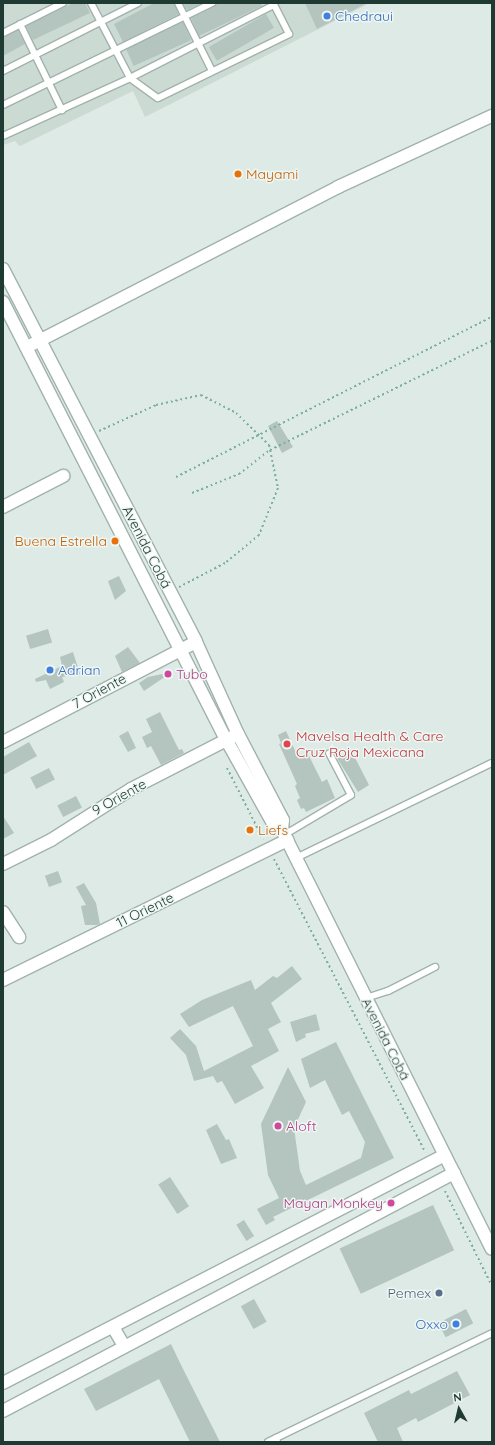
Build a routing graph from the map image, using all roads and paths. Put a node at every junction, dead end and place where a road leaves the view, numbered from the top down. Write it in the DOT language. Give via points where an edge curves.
graph roads {
  1 [pos="64,3"];
  2 [pos="91,3"];
  3 [pos="138,3"];
  4 [pos="178,3"];
  5 [pos="212,3"];
  6 [pos="273,4"];
  7 [pos="186,17"];
  8 [pos="101,22"];
  9 [pos="20,24"];
  10 [pos="3,33"];
  11 [pos="199,43"];
  12 [pos="116,52"];
  13 [pos="35,56"];
  14 [pos="3,70"];
  15 [pos="212,71"];
  16 [pos="130,78"];
  17 [pos="49,84"];
  18 [pos="3,105"];
  19 [pos="62,110"];
  20 [pos="492,116"];
  21 [pos="3,136"];
  22 [pos="3,269"];
  23 [pos="3,302"];
  24 [pos="492,317"];
  25 [pos="492,341"];
  26 [pos="39,342"];
  27 [pos="28,347"];
  28 [pos="258,434"];
  29 [pos="89,436"];
  30 [pos="270,450"];
  31 [pos="63,476"];
  32 [pos="176,477"];
  33 [pos="192,493"];
  34 [pos="3,507"];
  35 [pos="170,592"];
  36 [pos="196,642"];
  37 [pos="182,649"];
  38 [pos="238,734"];
  39 [pos="227,741"];
  40 [pos="3,742"];
  41 [pos="329,753"];
  42 [pos="492,763"];
  43 [pos="284,835"];
  44 [pos="296,858"];
  45 [pos="3,864"];
  46 [pos="3,912"];
  47 [pos="19,937"];
  48 [pos="435,967"];
  49 [pos="3,980"];
  50 [pos="366,998"];
  51 [pos="445,1155"];
  52 [pos="454,1173"];
  53 [pos="492,1249"];
  54 [pos="113,1327"];
  55 [pos="492,1333"];
  56 [pos="124,1346"];
  57 [pos="3,1384"];
  58 [pos="3,1411"];
  59 [pos="277,1440"];
  60 [pos="268,1442"];
  1 -- 9 [label="lane"];
  2 -- 8 [label="lane"];
  3 -- 8 [label="lane"];
  4 -- 7 [label="lane"];
  5 -- 7 [label="lane"];
  6 -- 11 [label="lane"];
  6 -- 15 [label="lane" via="289,34"];
  7 -- 11 [label="lane"];
  7 -- 12 [label="lane"];
  8 -- 12 [label="lane"];
  8 -- 13 [label="lane"];
  9 -- 10 [label="lane"];
  9 -- 13 [label="lane"];
  11 -- 15 [label="lane"];
  11 -- 16 [label="lane"];
  12 -- 16 [label="lane"];
  12 -- 17 [label="lane"];
  13 -- 14 [label="lane"];
  13 -- 17 [label="lane"];
  15 -- 16 [label="lane" via="158,98"];
  16 -- 19 [label="lane"];
  17 -- 18 [label="lane"];
  17 -- 19 [label="lane"];
  19 -- 21 [label="lane"];
  20 -- 26 [label="street" via="338,187"];
  22 -- 26 [label="street, Avenida Cobá"];
  23 -- 27 [label="street, Avenida Cobá"];
  24 -- 28 [label="path"];
  25 -- 30 [label="path"];
  26 -- 27 [label="street"];
  26 -- 29 [label="street, Avenida Cobá"];
  27 -- 37 [label="street, Avenida Cobá"];
  28 -- 29 [label="path" via="236,414 201,395 156,405"];
  28 -- 30 [label="path" via="269,445"];
  28 -- 32 [label="path"];
  29 -- 35 [label="street, Avenida Cobá"];
  30 -- 33 [label="path" via="239,474"];
  30 -- 35 [label="path" via="278,488 259,535 225,563"];
  31 -- 34 [label="street"];
  35 -- 36 [label="street, Avenida Cobá"];
  36 -- 37 [label="street, 7 Oriente"];
  36 -- 38 [label="street, Avenida Cobá"];
  37 -- 39 [label="street, Avenida Cobá"];
  37 -- 40 [label="street, 7 Oriente"];
  38 -- 39 [label="street, 9 Oriente"];
  38 -- 43 [label="street, Avenida Cobá" via="283,820"];
  39 -- 43 [label="street, Avenida Cobá" via="274,825"];
  39 -- 45 [label="street, 9 Oriente" via="131,789 51,840"];
  41 -- 43 [label="lane" via="351,795"];
  42 -- 44 [label="lane"];
  43 -- 44 [label="street, Avenida Cobá"];
  43 -- 49 [label="street, 11 Oriente"];
  44 -- 50 [label="street, Avenida Cobá"];
  46 -- 47 [label="street"];
  48 -- 50 [label="lane" via="388,991"];
  50 -- 51 [label="street, Avenida Cobá"];
  51 -- 52 [label="street, Avenida Cobá"];
  51 -- 54 [label="street"];
  52 -- 53 [label="street, Avenida Cobá"];
  52 -- 56 [label="street"];
  54 -- 56 [label="street"];
  54 -- 57 [label="street"];
  55 -- 59 [label="lane"];
  56 -- 58 [label="street"];
  59 -- 60 [label="lane"];
}
